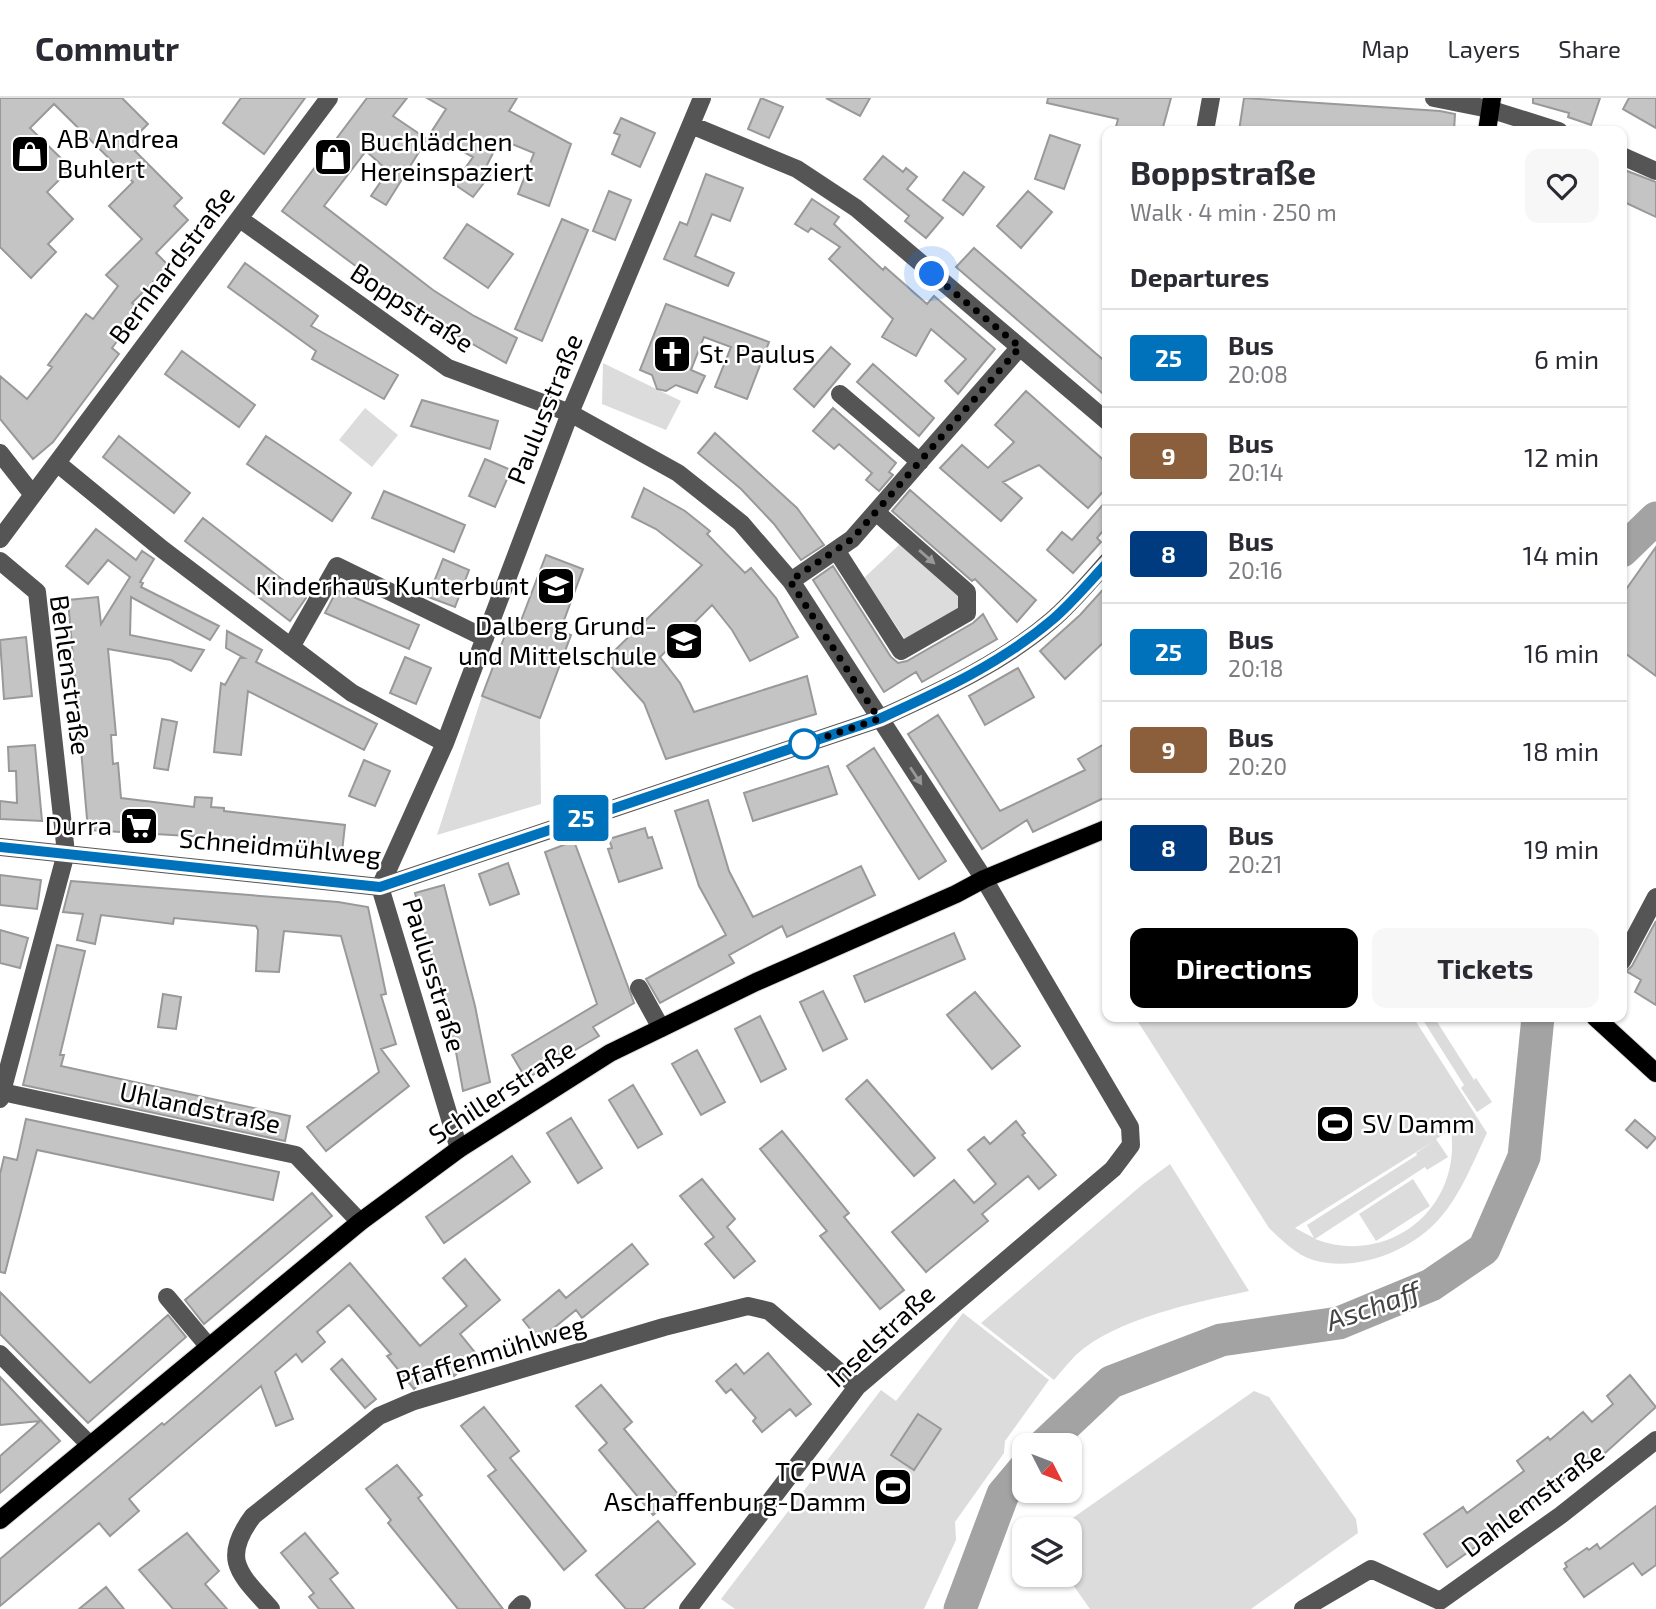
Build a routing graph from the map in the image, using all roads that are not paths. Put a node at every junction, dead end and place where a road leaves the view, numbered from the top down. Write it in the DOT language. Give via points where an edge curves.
graph roads {
  1 [pos="329,98"];
  2 [pos="702,98"];
  3 [pos="1211,98"];
  4 [pos="1434,98"];
  5 [pos="1491,103"];
  6 [pos="691,125"];
  7 [pos="1206,126"];
  8 [pos="1488,126"];
  9 [pos="1547,126"];
  10 [pos="1627,158"];
  11 [pos="1656,171"];
  12 [pos="240,219"];
  13 [pos="1020,347"];
  14 [pos="840,394"];
  15 [pos="570,414"];
  16 [pos="1102,417"];
  17 [pos="0,453"];
  18 [pos="920,462"];
  19 [pos="57,463"];
  20 [pos="33,495"];
  21 [pos="876,512"];
  22 [pos="0,539"];
  23 [pos="836,550"];
  24 [pos="0,561"];
  25 [pos="1102,567"];
  26 [pos="790,581"];
  27 [pos="485,638"];
  28 [pos="291,647"];
  29 [pos="879,719"];
  30 [pos="445,743"];
  31 [pos="1102,830"];
  32 [pos="0,847"];
  33 [pos="66,853"];
  34 [pos="984,879"];
  35 [pos="380,887"];
  36 [pos="1656,897"];
  37 [pos="1627,952"];
  38 [pos="639,988"];
  39 [pos="1600,1022"];
  40 [pos="661,1028"];
  41 [pos="1656,1073"];
  42 [pos="1,1096"];
  43 [pos="1130,1127"];
  44 [pos="459,1149"];
  45 [pos="360,1222"];
  46 [pos="167,1297"];
  47 [pos="209,1347"];
  48 [pos="0,1354"];
  49 [pos="857,1387"];
  50 [pos="1656,1440"];
  51 [pos="90,1445"];
  52 [pos="0,1520"];
  53 [pos="1442,1605"];
  54 [pos="271,1609"];
  55 [pos="688,1609"];
  56 [pos="1303,1609"];
  1 -- 12 [label="street, Bernhardstraße"];
  2 -- 6 [label="street, Paulusstraße"];
  3 -- 7 [label="street"];
  4 -- 5 [label="street"];
  5 -- 8 [label="main road"];
  5 -- 9 [label="street"];
  6 -- 13 [label="street" via="797,169 856,208"];
  6 -- 15 [label="street, Paulusstraße"];
  10 -- 11 [label="street"];
  12 -- 15 [label="street, Boppstraße" via="448,368"];
  12 -- 19 [label="street, Bernhardstraße"];
  13 -- 16 [label="street"];
  13 -- 18 [label="street"];
  14 -- 18 [label="street"];
  15 -- 26 [label="street, Boppstraße" via="678,473 741,523"];
  15 -- 27 [label="street, Paulusstraße"];
  17 -- 20 [label="street"];
  18 -- 21 [label="street"];
  19 -- 20 [label="street, Bernhardstraße"];
  19 -- 28 [label="street"];
  20 -- 22 [label="street, Bernhardstraße"];
  21 -- 23 [label="street"];
  21 -- 23 [label="street, one-way" via="967,592 967,613 901,651"];
  23 -- 26 [label="street"];
  24 -- 33 [label="street, Behlenstraße" via="37,592"];
  25 -- 29 [label="street, Schneidmühlweg" via="1052,620 1005,654 956,684"];
  26 -- 29 [label="street, Boppstraße"];
  27 -- 28 [label="street" via="337,566"];
  27 -- 30 [label="street, Paulusstraße"];
  28 -- 30 [label="street" via="352,693"];
  29 -- 34 [label="street, Boppstraße, one-way"];
  29 -- 35 [label="street, Schneidmühlweg"];
  30 -- 35 [label="street, Paulusstraße"];
  31 -- 34 [label="main road, Schillerstraße"];
  32 -- 33 [label="street, Schneidmühlweg"];
  33 -- 35 [label="street, Schneidmühlweg"];
  33 -- 42 [label="street"];
  34 -- 40 [label="main road, Schillerstraße"];
  34 -- 43 [label="street, Boppstraße"];
  35 -- 44 [label="street, Paulusstraße"];
  36 -- 37 [label="street"];
  38 -- 40 [label="street"];
  39 -- 41 [label="main road"];
  40 -- 44 [label="main road, Schillerstraße" via="610,1053"];
  42 -- 45 [label="street, Uhlandstraße" via="296,1155"];
  43 -- 49 [label="street, Inselstraße" via="1131,1145 1113,1169"];
  44 -- 45 [label="main road, Schillerstraße"];
  45 -- 47 [label="main road, Schillerstraße"];
  46 -- 47 [label="street"];
  47 -- 51 [label="main road, Schillerstraße"];
  48 -- 51 [label="street"];
  49 -- 54 [label="street, Pfaffenmühlweg" via="769,1311 748,1306 414,1401 379,1416 253,1516 239,1534 238,1569"];
  49 -- 55 [label="street, Inselstraße"];
  50 -- 53 [label="street, Dahlemstraße"];
  51 -- 52 [label="main road, Schillerstraße"];
  53 -- 56 [label="street" via="1371,1569"];
}
